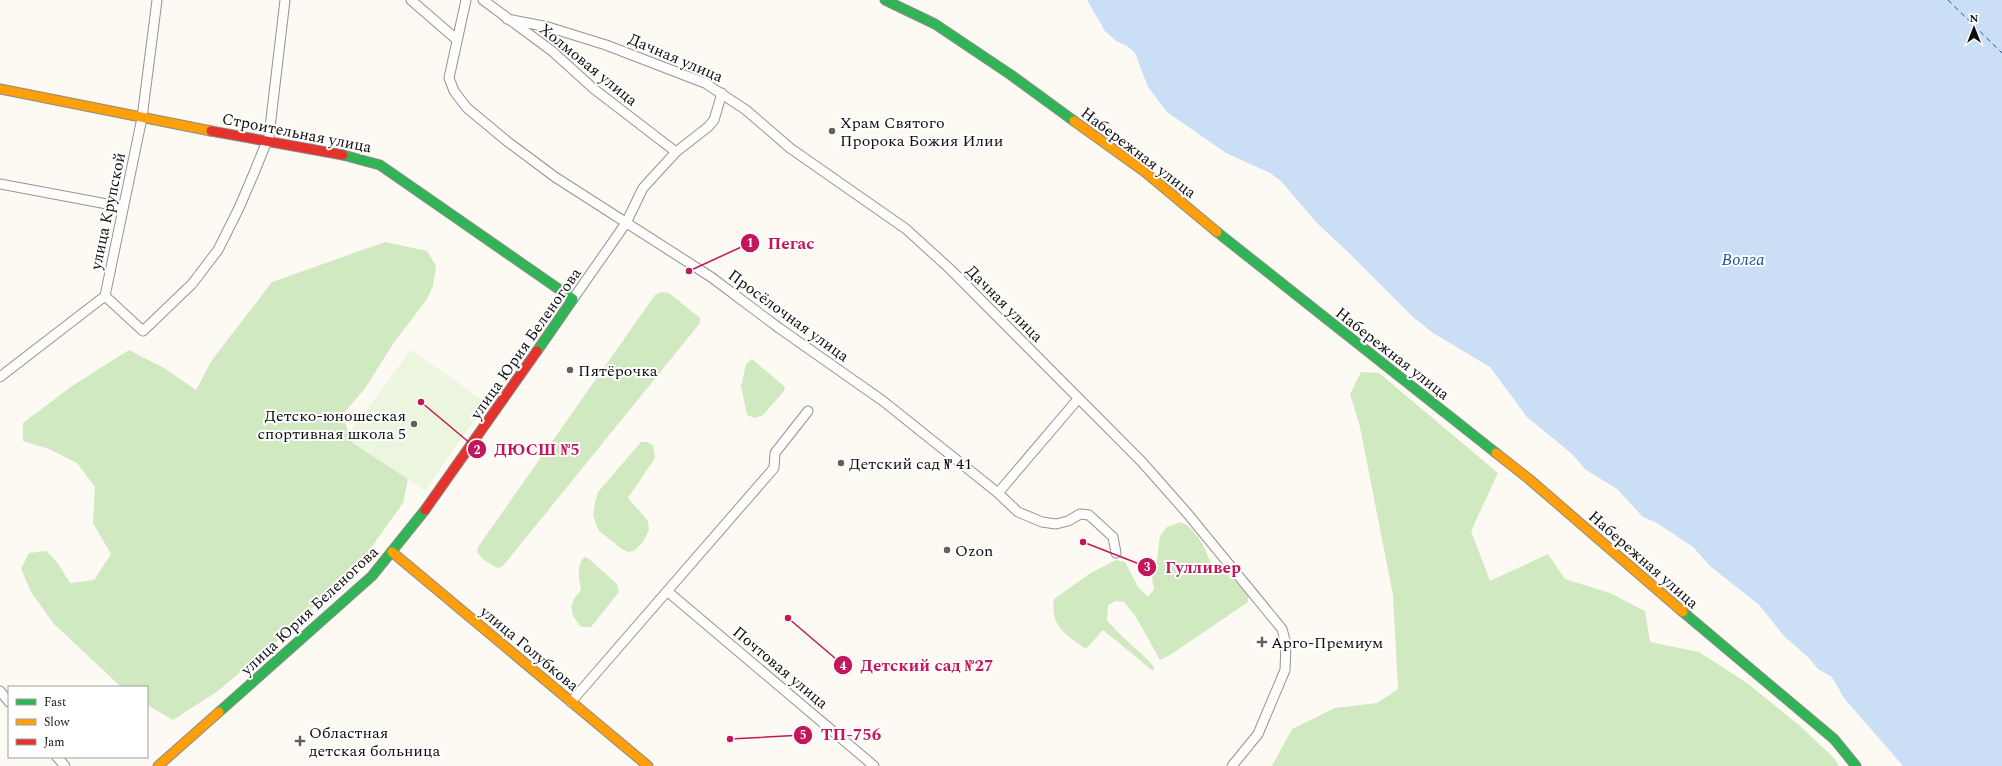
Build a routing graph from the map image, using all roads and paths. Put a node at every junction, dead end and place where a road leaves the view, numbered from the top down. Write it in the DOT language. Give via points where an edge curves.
graph roads {
  1 [pos="157,0"];
  2 [pos="284,0"];
  3 [pos="411,0"];
  4 [pos="466,0"];
  5 [pos="483,0"];
  6 [pos="885,0"];
  7 [pos="507,19"];
  8 [pos="456,39"];
  9 [pos="0,89"];
  10 [pos="722,93"];
  11 [pos="142,118"];
  12 [pos="267,139"];
  13 [pos="676,152"];
  14 [pos="0,184"];
  15 [pos="123,206"];
  16 [pos="626,223"];
  17 [pos="105,296"];
  18 [pos="573,299"];
  19 [pos="0,377"];
  20 [pos="1078,399"];
  21 [pos="808,411"];
  22 [pos="998,493"];
  23 [pos="392,552"];
  24 [pos="1116,553"];
  25 [pos="667,592"];
  26 [pos="0,691"];
  27 [pos="8,701"];
  28 [pos="571,702"];
  29 [pos="58,758"];
  30 [pos="65,766"];
  31 [pos="158,766"];
  32 [pos="648,766"];
  33 [pos="874,766"];
  34 [pos="1232,766"];
  35 [pos="1856,766"];
  1 -- 11 [label="street, улица Крупской"];
  2 -- 12 [label="street"];
  3 -- 8 [label="street"];
  4 -- 8 [label="street, Просёлочная улица"];
  5 -- 7 [label="street, Холмовая улица"];
  6 -- 35 [label="street, Набережная улица" via="941,28 1011,75 1144,172 1529,479 1834,739"];
  7 -- 10 [label="street, Дачная улица" via="548,27 606,45 705,83"];
  7 -- 13 [label="street, Холмовая улица" via="552,51 594,88"];
  8 -- 16 [label="street, Просёлочная улица" via="449,78 454,91 467,108 555,176"];
  9 -- 11 [label="street, Строительная улица"];
  10 -- 13 [label="street, улица Юрия Беленогова" via="714,120"];
  10 -- 20 [label="street, Дачная улица" via="790,148 906,229 950,269"];
  11 -- 12 [label="street, Строительная улица"];
  11 -- 15 [label="street, улица Крупской"];
  12 -- 17 [label="street" via="239,208 218,250 192,284 143,331"];
  12 -- 18 [label="street, Строительная улица" via="358,157 380,164"];
  13 -- 16 [label="street, улица Юрия Беленогова" via="643,188"];
  14 -- 15 [label="street"];
  15 -- 17 [label="street, улица Крупской"];
  16 -- 18 [label="street, улица Юрия Беленогова"];
  16 -- 22 [label="street, Просёлочная улица" via="711,277 883,401"];
  17 -- 19 [label="street"];
  18 -- 23 [label="street, улица Юрия Беленогова" via="510,392"];
  20 -- 22 [label="street"];
  20 -- 34 [label="street, Дачная улица" via="1157,479 1282,629 1286,644 1285,670 1258,734"];
  21 -- 25 [label="street" via="775,453 774,468"];
  22 -- 24 [label="street, Просёлочная улица" via="1018,512 1042,522 1056,524 1080,514 1089,516 1113,537"];
  23 -- 28 [label="street, улица Голубкова"];
  23 -- 31 [label="street, улица Юрия Беленогова" via="372,576"];
  25 -- 28 [label="street"];
  25 -- 33 [label="street, Почтовая улица"];
  26 -- 27 [label="street"];
  28 -- 32 [label="street, улица Голубкова"];
  29 -- 30 [label="street"];
}
